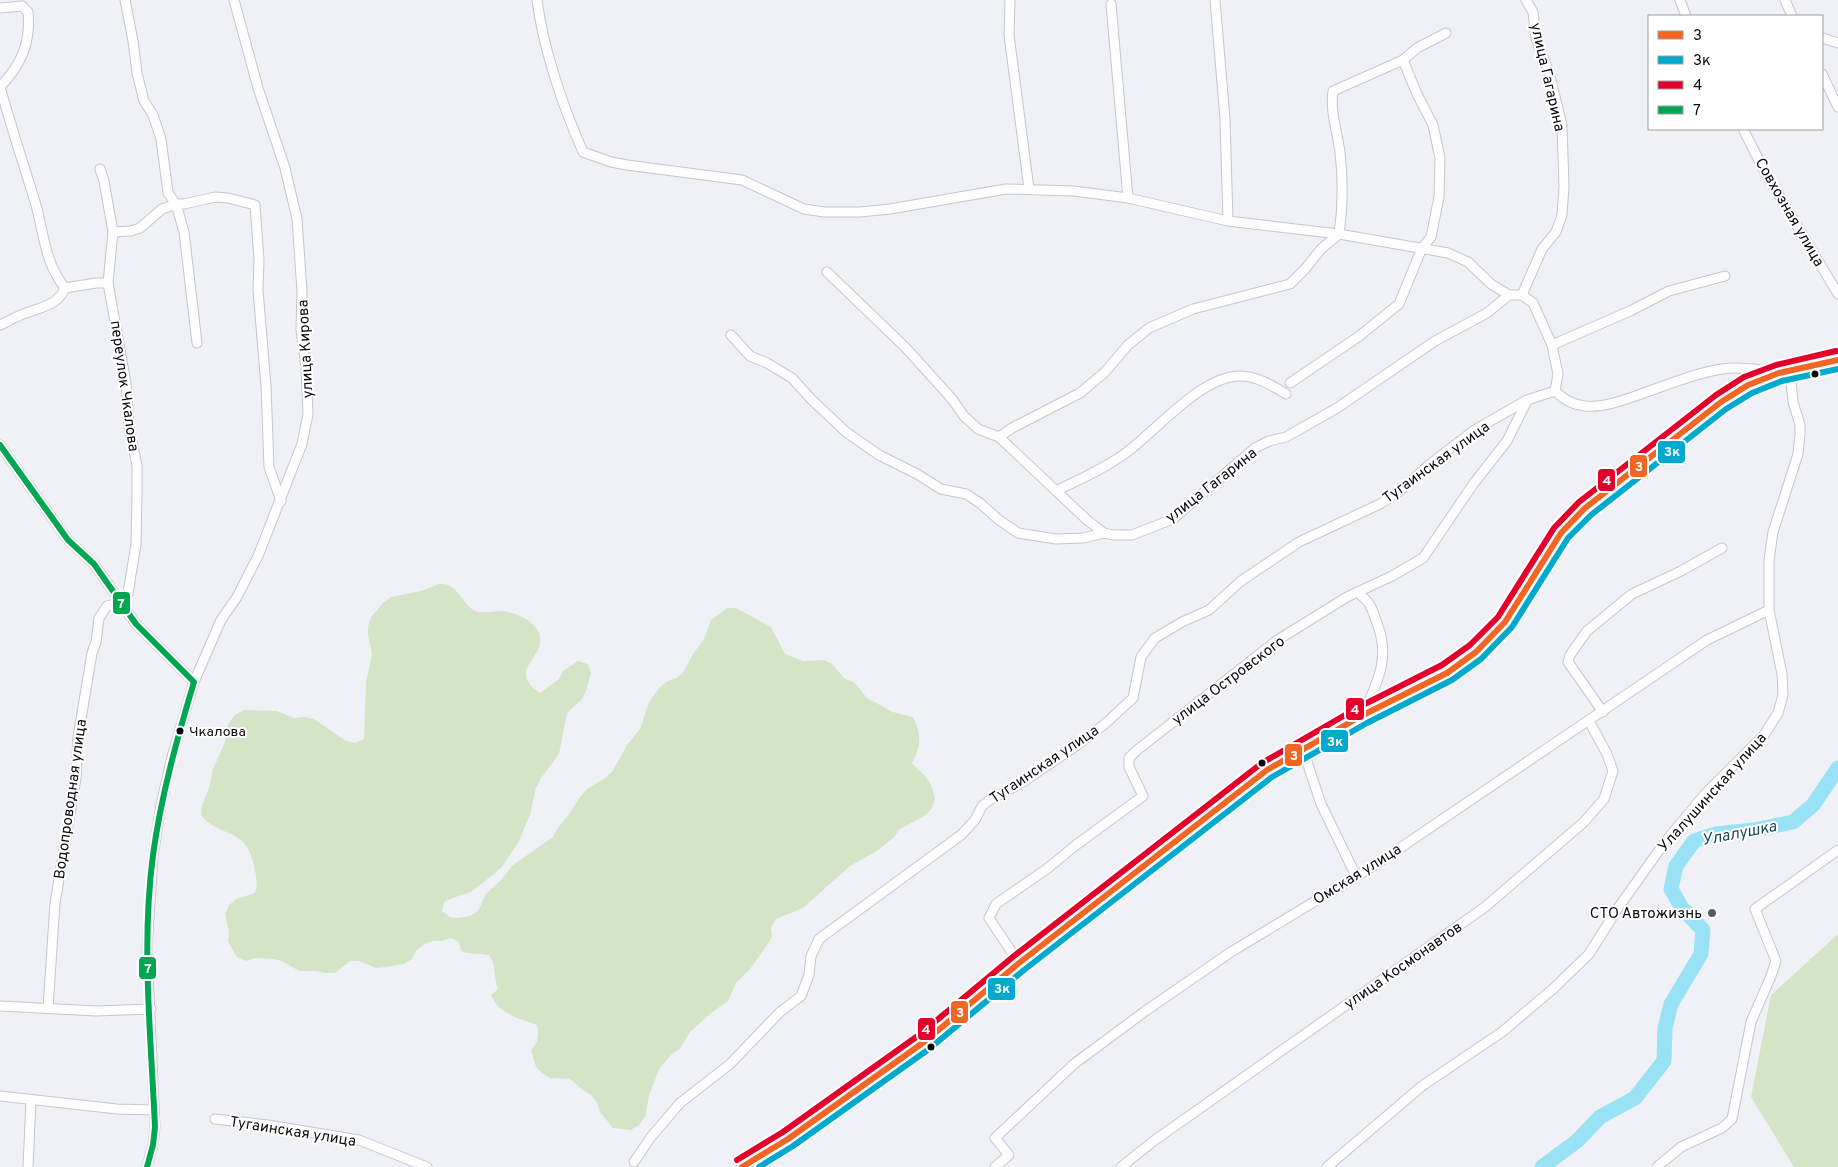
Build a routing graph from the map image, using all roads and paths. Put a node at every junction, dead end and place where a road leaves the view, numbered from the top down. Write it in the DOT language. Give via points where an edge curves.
graph roads {
  1 [pos="125,0"];
  2 [pos="234,0"];
  3 [pos="537,0"];
  4 [pos="1010,0"];
  5 [pos="1215,0"];
  6 [pos="1526,0"];
  7 [pos="1680,0"];
  8 [pos="1785,0"];
  9 [pos="1111,4"];
  10 [pos="0,8"];
  11 [pos="1686,15"];
  12 [pos="1792,15"];
  13 [pos="1446,33"];
  14 [pos="1823,38"];
  15 [pos="1838,43"];
  16 [pos="1403,60"];
  17 [pos="1823,76"];
  18 [pos="0,87"];
  19 [pos="1838,107"];
  20 [pos="1744,130"];
  21 [pos="100,169"];
  22 [pos="1029,189"];
  23 [pos="1128,198"];
  24 [pos="176,204"];
  25 [pos="1228,221"];
  26 [pos="113,232"];
  27 [pos="1339,234"];
  28 [pos="1422,248"];
  29 [pos="827,272"];
  30 [pos="1725,276"];
  31 [pos="108,283"];
  32 [pos="65,288"];
  33 [pos="1838,294"];
  34 [pos="1509,295"];
  35 [pos="1522,295"];
  36 [pos="0,325"];
  37 [pos="731,335"];
  38 [pos="197,343"];
  39 [pos="1552,345"];
  40 [pos="1838,360"];
  41 [pos="1790,371"];
  42 [pos="1779,373"];
  43 [pos="1290,383"];
  44 [pos="1555,391"];
  45 [pos="1286,394"];
  46 [pos="1527,400"];
  47 [pos="999,437"];
  48 [pos="0,445"];
  49 [pos="1056,491"];
  50 [pos="281,501"];
  51 [pos="1104,533"];
  52 [pos="1722,548"];
  53 [pos="1357,592"];
  54 [pos="120,602"];
  55 [pos="1769,610"];
  56 [pos="194,682"];
  57 [pos="1602,712"];
  58 [pos="1363,715"];
  59 [pos="1589,721"];
  60 [pos="1303,750"];
  61 [pos="1838,850"];
  62 [pos="1356,876"];
  63 [pos="1019,963"];
  64 [pos="0,1006"];
  65 [pos="48,1008"];
  66 [pos="151,1009"];
  67 [pos="0,1096"];
  68 [pos="31,1100"];
  69 [pos="154,1110"];
  70 [pos="215,1118"];
  71 [pos="634,1162"];
  72 [pos="28,1167"];
  73 [pos="147,1167"];
  74 [pos="427,1167"];
  75 [pos="742,1167"];
  76 [pos="995,1167"];
  77 [pos="1121,1167"];
  78 [pos="1327,1167"];
  79 [pos="1656,1167"];
  1 -- 24 [label="street" via="144,102 153,115 161,139 168,193"];
  2 -- 50 [label="street, улица Кирова" via="258,88 286,168 297,219 308,414 302,444"];
  3 -- 22 [label="street" via="552,66 583,152 627,165 742,180 804,208 824,212 890,209 970,194"];
  4 -- 22 [label="street" via="1009,35"];
  5 -- 25 [label="street" via="1225,119"];
  6 -- 35 [label="street, улица Гагарина" via="1533,12 1536,39 1549,72 1562,126 1564,187 1562,215 1556,232 1542,249"];
  7 -- 11 [label="street"];
  8 -- 12 [label="street"];
  9 -- 23 [label="street"];
  10 -- 18 [label="street" via="22,6 28,12 29,27 16,69"];
  13 -- 16 [label="street" via="1417,48"];
  14 -- 15 [label="street"];
  16 -- 27 [label="street" via="1333,91 1331,103 1342,179"];
  16 -- 28 [label="street" via="1433,125 1440,158 1438,205 1431,237"];
  17 -- 19 [label="street"];
  18 -- 32 [label="street" via="42,229 48,260"];
  20 -- 33 [label="street, Совхозная улица"];
  21 -- 26 [label="street, переулок Чкалова"];
  22 -- 23 [label="street"];
  23 -- 25 [label="street"];
  24 -- 26 [label="street" via="162,209 140,228"];
  24 -- 38 [label="street" via="184,232"];
  24 -- 50 [label="street" via="215,197 256,206 269,467"];
  25 -- 27 [label="street"];
  26 -- 31 [label="street, переулок Чкалова"];
  27 -- 28 [label="street"];
  27 -- 47 [label="street" via="1290,284 1193,309 1149,328 1128,345 1106,372 1080,393"];
  28 -- 34 [label="street" via="1448,253 1468,262 1491,284"];
  28 -- 43 [label="street" via="1399,304 1358,337"];
  29 -- 47 [label="street" via="906,348 964,416 978,429"];
  30 -- 39 [label="street" via="1668,291"];
  31 -- 32 [label="street"];
  31 -- 54 [label="street, переулок Чкалова" via="137,466 136,544 128,592"];
  32 -- 36 [label="street" via="55,302"];
  34 -- 35 [label="street"];
  34 -- 51 [label="street, улица Гагарина" via="1487,313 1435,341 1337,408 1286,437 1255,448 1173,518 1132,535"];
  35 -- 39 [label="street" via="1534,303"];
  37 -- 51 [label="street, улица Гагарина" via="750,356 792,378 846,432 941,489 966,494 1018,533 1056,539"];
  39 -- 44 [label="street" via="1558,374"];
  40 -- 41 [label="street"];
  41 -- 42 [label="street"];
  41 -- 55 [label="street, Улалушинская улица" via="1800,435 1790,484 1773,532 1769,560"];
  42 -- 44 [label="street" via="1723,368 1620,401 1594,406 1564,399"];
  42 -- 58 [label="street" via="1748,385 1721,402 1585,508 1561,534 1505,622 1476,652 1447,673"];
  44 -- 46 [label="street, Тугаинская улица"];
  45 -- 49 [label="street" via="1267,382 1241,376 1217,380 1174,410 1127,452"];
  46 -- 53 [label="street, улица Островского" via="1507,441 1423,558"];
  46 -- 71 [label="street, Тугаинская улица" via="1473,431 1380,504 1298,542 1240,581 1209,610 1154,638 1141,657 1133,698 1076,746 1023,782 991,799 961,835 819,938 801,996 780,1012 730,1064 680,1103"];
  47 -- 49 [label="street"];
  48 -- 54 [label="street" via="68,540 94,564"];
  49 -- 51 [label="street"];
  50 -- 56 [label="street, улица Кирова" via="258,556 221,620"];
  52 -- 57 [label="street" via="1632,594 1587,631 1570,654 1568,662"];
  53 -- 58 [label="street" via="1370,602 1381,633 1384,656"];
  53 -- 63 [label="street, улица Островского" via="1276,641 1129,758 1129,767 1143,796 996,904 989,918"];
  54 -- 56 [label="street" via="136,624"];
  54 -- 65 [label="street, Водопроводная улица" via="108,606 99,618 88,674 78,737 76,778 55,903"];
  55 -- 57 [label="street, Омская улица" via="1707,640"];
  55 -- 78 [label="street, Улалушинская улица" via="1783,695 1778,713 1764,735 1705,794 1665,842 1589,954 1502,1032 1422,1086"];
  56 -- 66 [label="street, улица Кирова" via="172,757 153,856 147,949"];
  57 -- 59 [label="street, Омская улица"];
  58 -- 60 [label="street"];
  59 -- 62 [label="street, Омская улица"];
  59 -- 77 [label="street, улица Космонавтов" via="1613,771 1604,799 1584,822 1485,907"];
  60 -- 62 [label="street" via="1321,804"];
  60 -- 63 [label="street" via="1267,770"];
  61 -- 79 [label="street" via="1756,909 1776,961 1751,1022 1732,1119 1722,1128 1681,1148"];
  62 -- 76 [label="street, Омская улица" via="1231,952 1074,1064 995,1138 1009,1156"];
  63 -- 75 [label="street" via="924,1042 788,1139"];
  64 -- 65 [label="street"];
  65 -- 66 [label="street"];
  66 -- 69 [label="street, улица Кирова"];
  67 -- 68 [label="street"];
  68 -- 69 [label="street"];
  68 -- 72 [label="street"];
  69 -- 73 [label="street, улица Кирова" via="153,1145"];
  70 -- 74 [label="street, Тугаинская улица" via="358,1140"];
}
